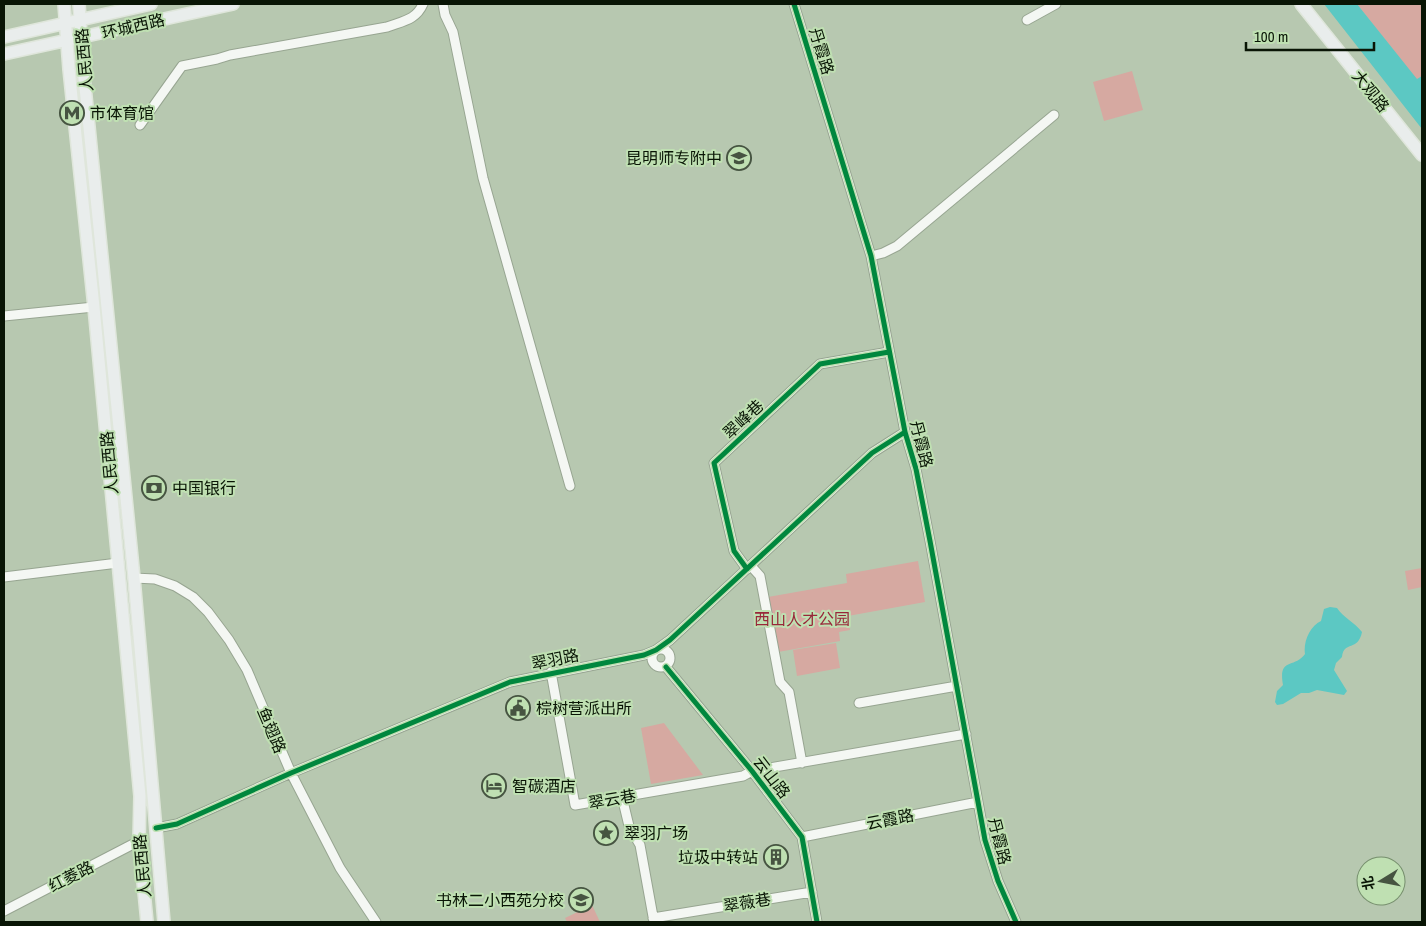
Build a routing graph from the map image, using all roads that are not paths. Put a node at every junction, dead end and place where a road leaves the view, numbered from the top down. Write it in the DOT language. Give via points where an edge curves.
graph roads {
  1 [pos="64,4"];
  2 [pos="80,4"];
  3 [pos="151,4"];
  4 [pos="233,4"];
  5 [pos="423,4"];
  6 [pos="443,4"];
  7 [pos="794,4"];
  8 [pos="1056,4"];
  9 [pos="1300,4"];
  10 [pos="80,19"];
  11 [pos="1027,20"];
  12 [pos="65,23"];
  13 [pos="4,37"];
  14 [pos="81,38"];
  15 [pos="66,40"];
  16 [pos="4,54"];
  17 [pos="1054,115"];
  18 [pos="140,125"];
  19 [pos="1422,156"];
  20 [pos="871,256"];
  21 [pos="94,307"];
  22 [pos="4,316"];
  23 [pos="889,352"];
  24 [pos="905,432"];
  25 [pos="570,486"];
  26 [pos="118,563"];
  27 [pos="749,567"];
  28 [pos="4,577"];
  29 [pos="134,578"];
  30 [pos="656,650"];
  31 [pos="551,672"];
  32 [pos="956,686"];
  33 [pos="859,703"];
  34 [pos="966,734"];
  35 [pos="802,763"];
  36 [pos="752,771"];
  37 [pos="291,773"];
  38 [pos="622,797"];
  39 [pos="978,802"];
  40 [pos="156,828"];
  41 [pos="802,837"];
  42 [pos="139,841"];
  43 [pos="812,892"];
  44 [pos="4,911"];
  45 [pos="653,920"];
  46 [pos="147,922"];
  47 [pos="164,922"];
  48 [pos="376,922"];
  49 [pos="817,922"];
  50 [pos="1016,922"];
  1 -- 12 [label="main road, 人民西路"];
  2 -- 10 [label="main road, 人民西路"];
  3 -- 10 [label="main road, 环城西路"];
  4 -- 14 [label="main road, 环城西路"];
  5 -- 18 [label="street" via="419,13 409,20 387,27 182,66"];
  6 -- 25 [label="street" via="453,32 483,178"];
  7 -- 20 [label="street, 丹霞路"];
  8 -- 11 [label="street"];
  9 -- 19 [label="main road, 大观路"];
  10 -- 12 [label="main road, 环城西路"];
  10 -- 14 [label="main road, 人民西路"];
  12 -- 13 [label="main road, 环城西路"];
  12 -- 15 [label="main road, 人民西路"];
  14 -- 15 [label="main road, 环城西路"];
  14 -- 29 [label="main road, 人民西路"];
  15 -- 16 [label="main road, 环城西路"];
  15 -- 21 [label="main road, 人民西路"];
  17 -- 20 [label="street" via="897,246"];
  20 -- 23 [label="street, 丹霞路"];
  21 -- 22 [label="street"];
  21 -- 26 [label="main road, 人民西路"];
  23 -- 24 [label="street, 丹霞路"];
  23 -- 27 [label="street, 翠峰巷" via="820,364 714,463 734,551"];
  24 -- 27 [label="street, 翠羽路" via="872,453"];
  24 -- 32 [label="street, 丹霞路" via="916,469"];
  26 -- 28 [label="street"];
  26 -- 42 [label="main road, 人民西路" via="140,796"];
  27 -- 30 [label="street, 翠羽路"];
  27 -- 35 [label="street" via="760,576 780,682 790,692"];
  29 -- 37 [label="street, 鱼翅路" via="155,579 175,586 208,612 247,670"];
  29 -- 40 [label="main road, 人民西路"];
  30 -- 31 [label="street, 翠羽路"];
  30 -- 36 [label="street, 云山路" via="652,660 659,667 666,667"];
  31 -- 37 [label="street, 翠羽路" via="510,682"];
  31 -- 38 [label="street, 翠云巷" via="575,805"];
  32 -- 33 [label="street"];
  32 -- 34 [label="street, 丹霞路"];
  34 -- 35 [label="street, 翠云巷"];
  34 -- 39 [label="street, 丹霞路"];
  35 -- 36 [label="street, 翠云巷"];
  36 -- 38 [label="street, 翠云巷" via="743,776"];
  36 -- 41 [label="street, 云山路"];
  37 -- 40 [label="street, 翠羽路" via="177,824"];
  37 -- 48 [label="street, 鱼翅路" via="340,868"];
  38 -- 45 [label="street, 翠薇巷" via="629,826 640,846"];
  39 -- 41 [label="street, 云霞路"];
  39 -- 50 [label="street, 丹霞路" via="985,840"];
  40 -- 47 [label="main road, 人民西路"];
  41 -- 43 [label="street, 云山路"];
  42 -- 44 [label="street, 红菱路"];
  42 -- 46 [label="main road, 人民西路"];
  43 -- 45 [label="street, 翠薇巷"];
  43 -- 49 [label="street, 云山路"];
}
